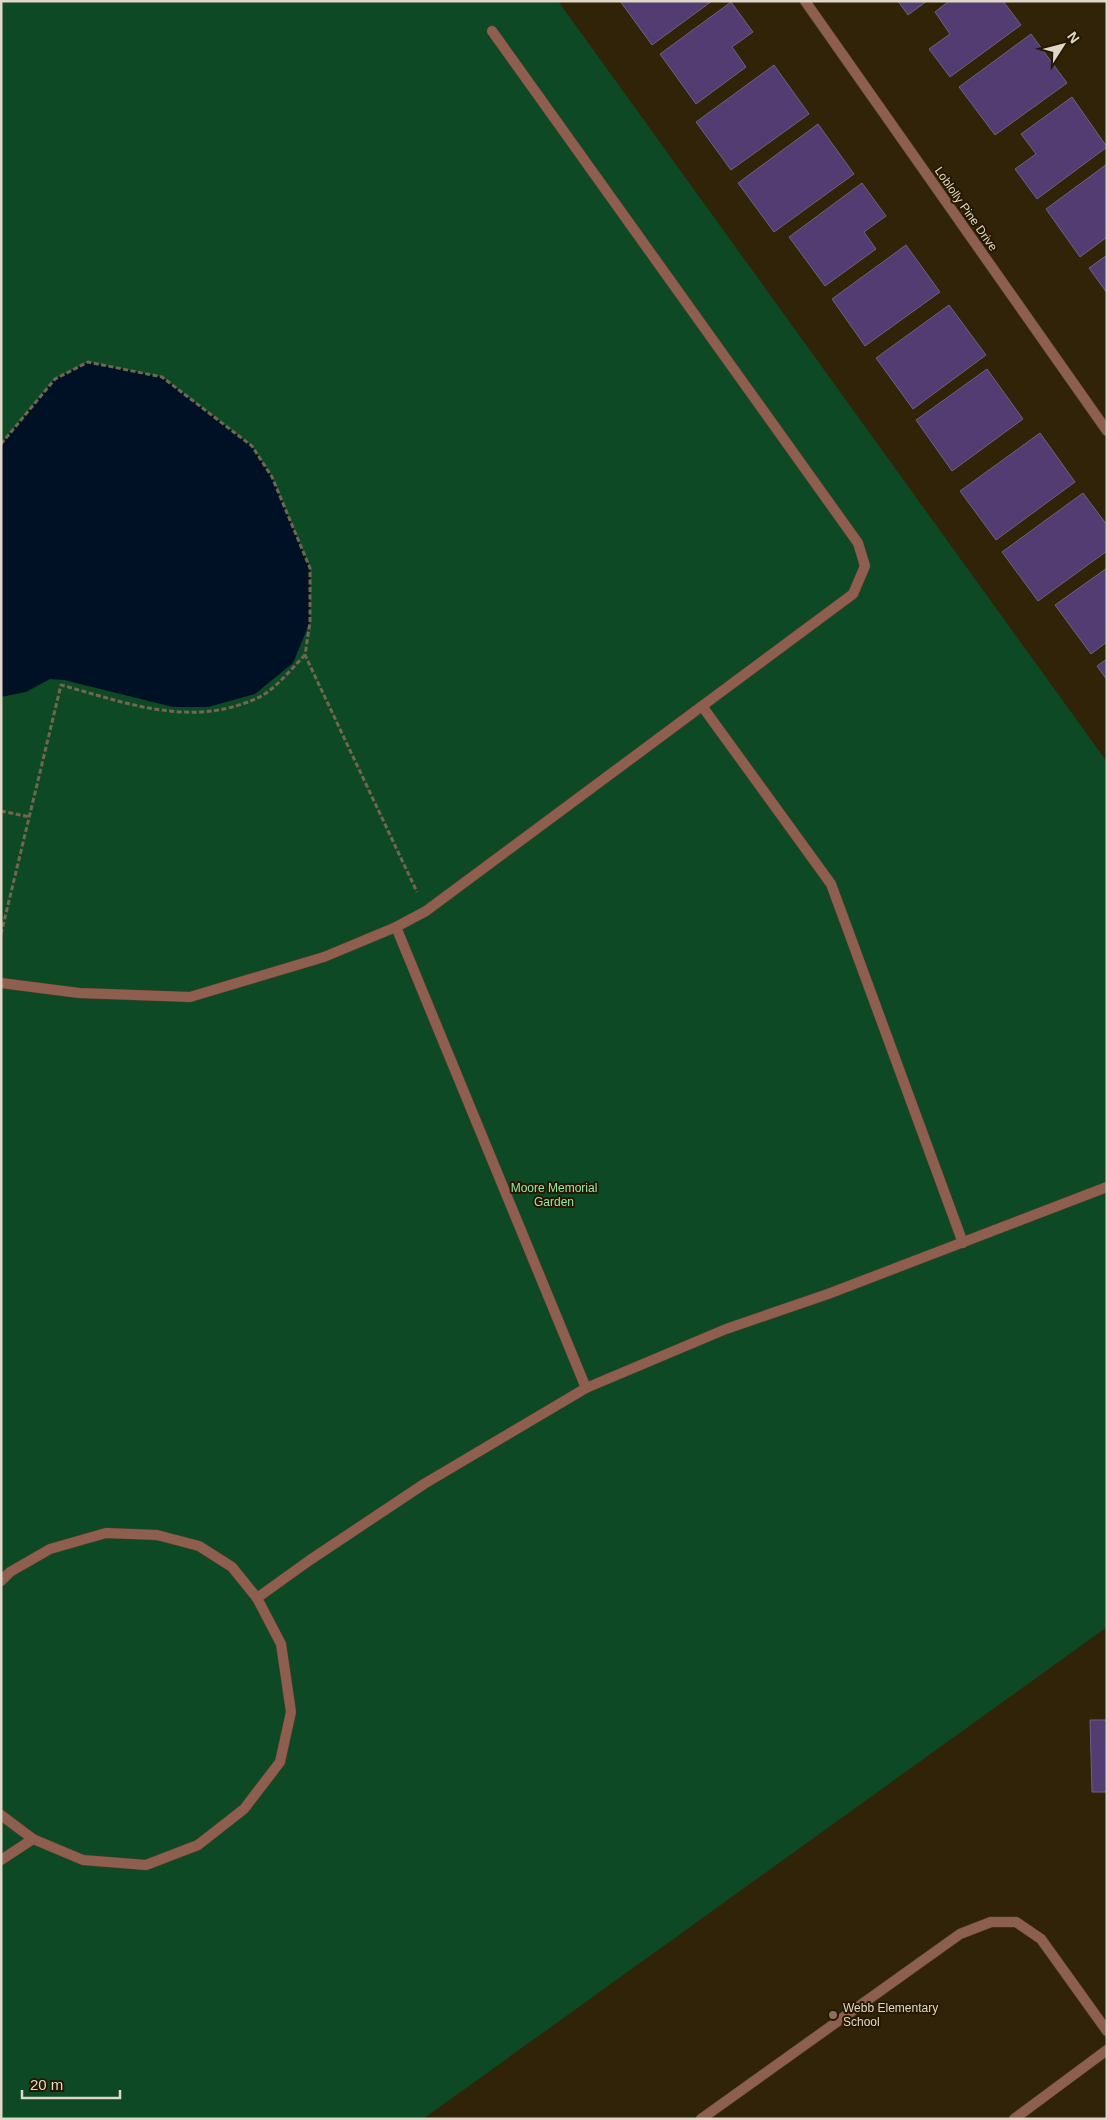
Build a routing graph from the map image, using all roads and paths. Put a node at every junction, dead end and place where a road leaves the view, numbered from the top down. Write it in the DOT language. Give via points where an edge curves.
graph roads {
  1 [pos="805,1"];
  2 [pos="492,31"];
  3 [pos="1107,431"];
  4 [pos="1,444"];
  5 [pos="305,656"];
  6 [pos="702,706"];
  7 [pos="1,810"];
  8 [pos="30,818"];
  9 [pos="426,911"];
  10 [pos="396,927"];
  11 [pos="1,934"];
  12 [pos="1,983"];
  13 [pos="1107,1187"];
  14 [pos="963,1243"];
  15 [pos="586,1388"];
  16 [pos="1,1581"];
  17 [pos="258,1598"];
  18 [pos="1,1815"];
  19 [pos="33,1839"];
  20 [pos="1,1860"];
  21 [pos="1107,2031"];
  22 [pos="1107,2050"];
  23 [pos="701,2119"];
  24 [pos="1014,2119"];
  1 -- 3 [label="street, Loblolly Pine Drive"];
  2 -- 6 [label="street" via="858,543 865,566 853,594"];
  4 -- 5 [label="path" via="55,379 88,362 162,377 252,446 272,477 310,568 310,622"];
  5 -- 8 [label="path" via="270,691 257,699 225,710 201,713 177,713 129,705 61,685"];
  5 -- 9 [label="path"];
  6 -- 9 [label="street"];
  6 -- 14 [label="street" via="831,884"];
  7 -- 8 [label="path"];
  8 -- 11 [label="path"];
  9 -- 10 [label="street"];
  10 -- 12 [label="street" via="324,958 190,997 78,993"];
  10 -- 15 [label="street"];
  13 -- 14 [label="street"];
  14 -- 15 [label="street" via="726,1329"];
  15 -- 17 [label="street" via="424,1484"];
  16 -- 17 [label="street" via="10,1572 50,1549 106,1532 157,1535 198,1546 232,1567"];
  17 -- 19 [label="street" via="282,1644 291,1712 280,1762 244,1809 198,1845 146,1865 84,1860"];
  18 -- 19 [label="street"];
  19 -- 20 [label="street"];
  21 -- 23 [label="street" via="1041,1939 1016,1922 991,1922 960,1934"];
  22 -- 24 [label="street"];
}
